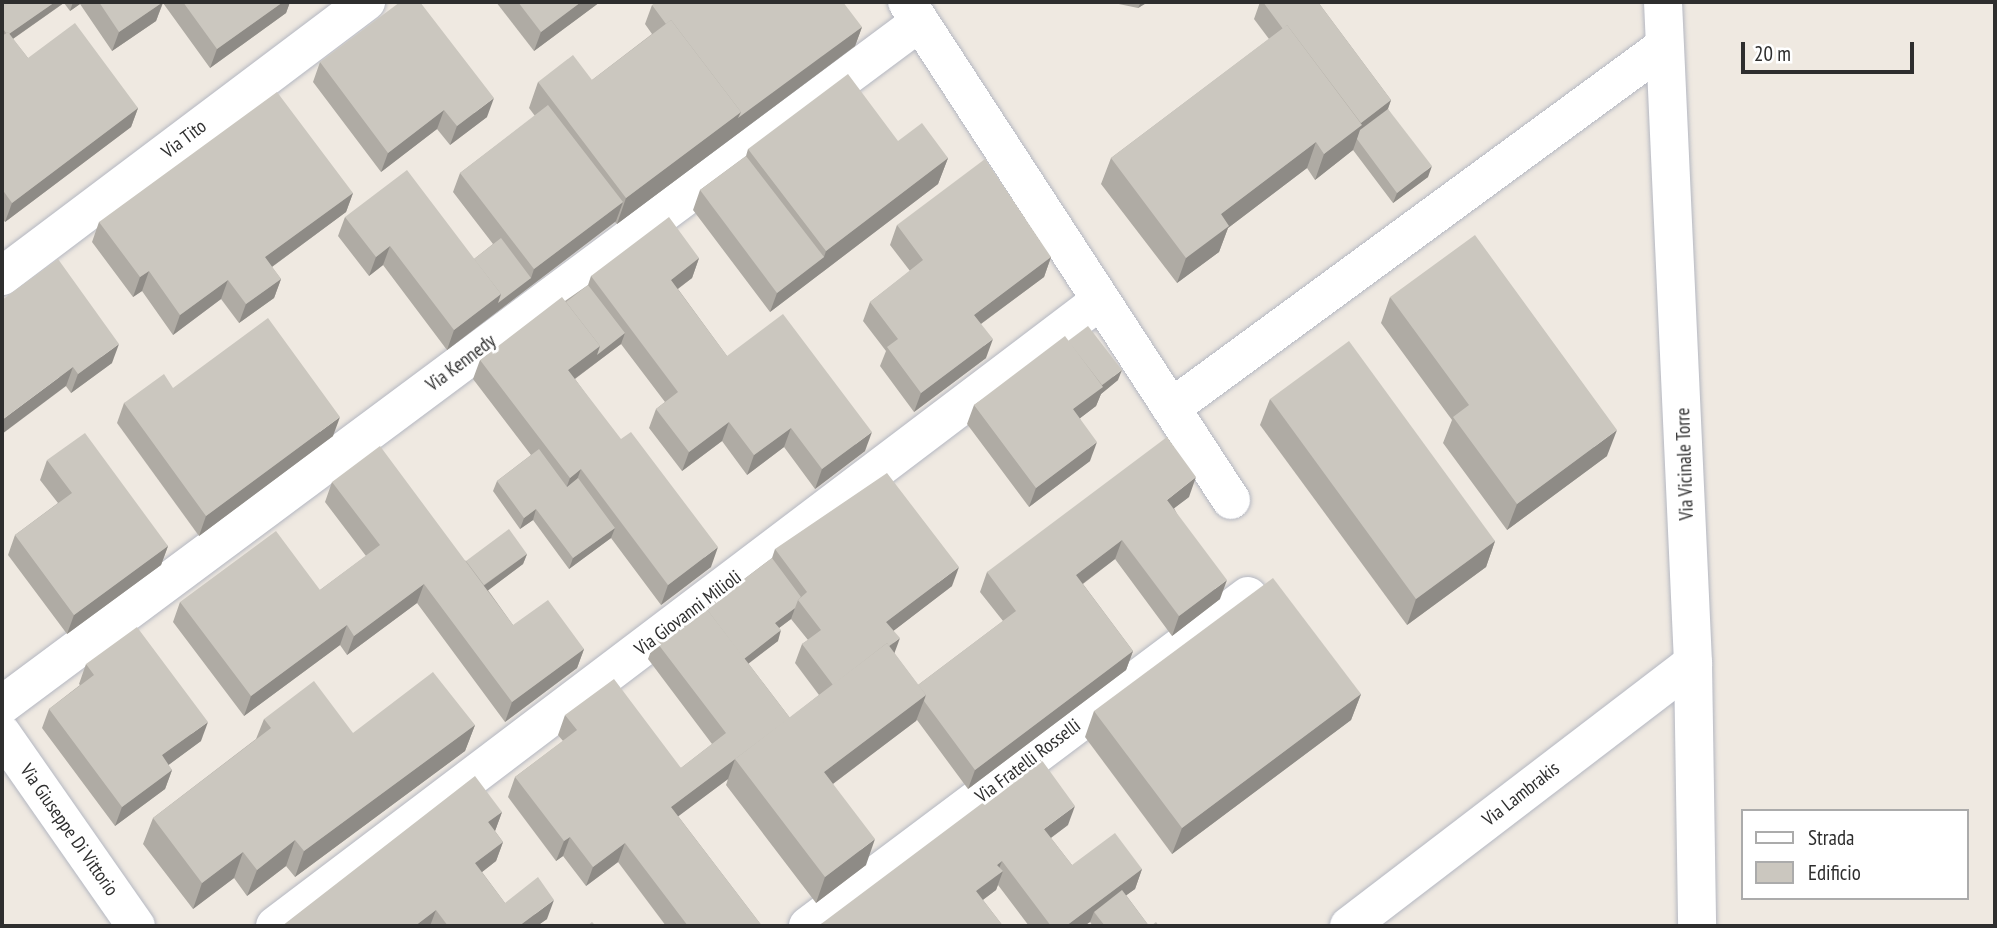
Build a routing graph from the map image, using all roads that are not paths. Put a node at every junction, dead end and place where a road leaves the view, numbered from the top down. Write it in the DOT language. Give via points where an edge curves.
graph roads {
  1 [pos="366,2"];
  2 [pos="1663,2"];
  3 [pos="914,12"];
  4 [pos="1662,48"];
  5 [pos="2,276"];
  6 [pos="1101,300"];
  7 [pos="1171,408"];
  8 [pos="1231,500"];
  9 [pos="1248,596"];
  10 [pos="1693,663"];
  11 [pos="2,705"];
  12 [pos="2,734"];
  13 [pos="136,926"];
  14 [pos="275,926"];
  15 [pos="808,926"];
  16 [pos="1349,926"];
  17 [pos="1697,926"];
  1 -- 5 [label="street, Via Tito"];
  2 -- 4 [label="street, Via Vicinale Torre"];
  3 -- 6 [label="street"];
  3 -- 11 [label="street, Via Kennedy"];
  4 -- 7 [label="street"];
  4 -- 10 [label="street, Via Vicinale Torre"];
  6 -- 7 [label="street"];
  6 -- 14 [label="street, Via Giovanni Milioli"];
  7 -- 8 [label="street"];
  9 -- 15 [label="street, Via Fratelli Rosselli"];
  10 -- 16 [label="street, Via Lambrakis"];
  10 -- 17 [label="street, Via Vicinale Torre"];
  12 -- 13 [label="street, Via Giuseppe Di Vittorio"];
}
